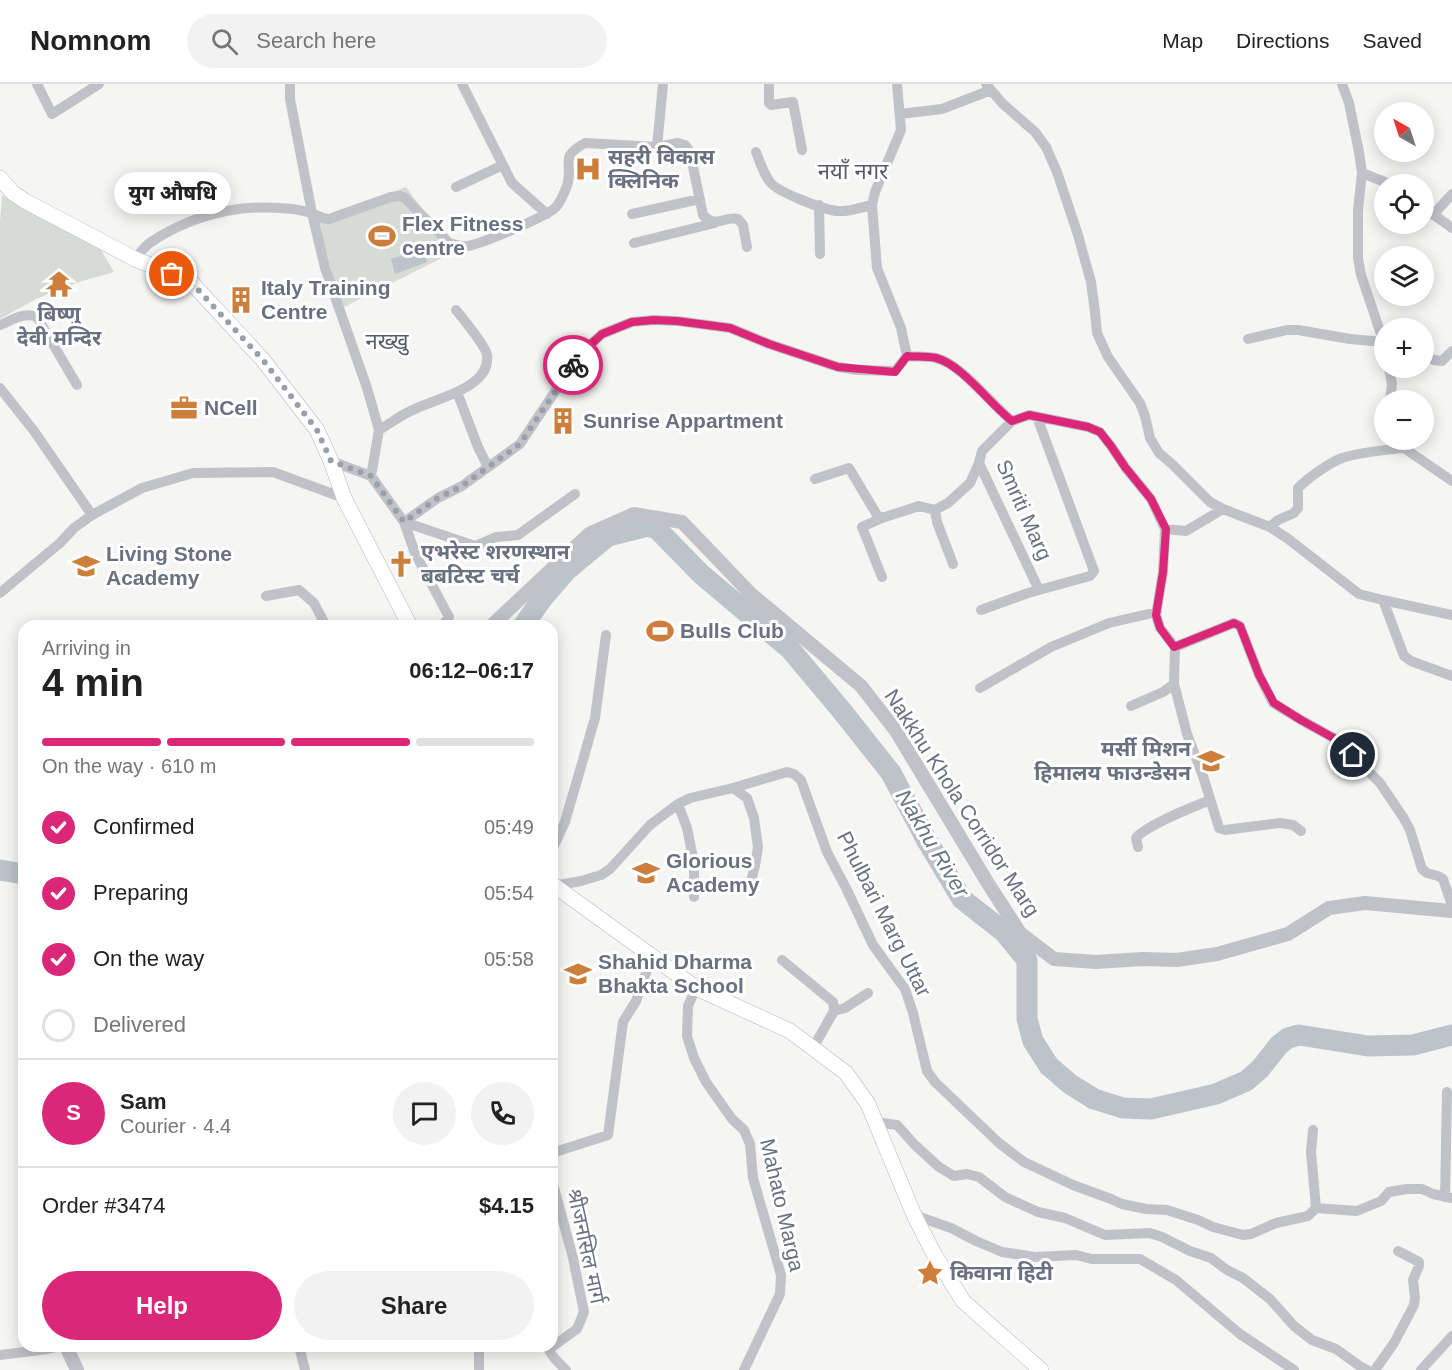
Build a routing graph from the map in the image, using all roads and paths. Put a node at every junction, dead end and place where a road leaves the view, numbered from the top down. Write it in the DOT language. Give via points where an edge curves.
graph roads {
  1 [pos="37,84"];
  2 [pos="99,84"];
  3 [pos="290,84"];
  4 [pos="462,84"];
  5 [pos="663,84"];
  6 [pos="769,84"];
  7 [pos="897,84"];
  8 [pos="1342,84"];
  9 [pos="988,87"];
  10 [pos="900,114"];
  11 [pos="657,147"];
  12 [pos="802,150"];
  13 [pos="756,152"];
  14 [pos="502,165"];
  15 [pos="1362,173"];
  16 [pos="1374,178"];
  17 [pos="1,181"];
  18 [pos="456,187"];
  19 [pos="1452,194"];
  20 [pos="700,199"];
  21 [pos="819,205"];
  22 [pos="872,205"];
  23 [pos="1434,207"];
  24 [pos="312,213"];
  25 [pos="547,214"];
  26 [pos="632,214"];
  27 [pos="1434,215"];
  28 [pos="715,223"];
  29 [pos="1452,228"];
  30 [pos="634,243"];
  31 [pos="747,247"];
  32 [pos="820,254"];
  33 [pos="135,259"];
  34 [pos="456,310"];
  35 [pos="1376,318"];
  36 [pos="0,325"];
  37 [pos="1248,339"];
  38 [pos="1374,342"];
  39 [pos="1452,351"];
  40 [pos="907,356"];
  41 [pos="1434,360"];
  42 [pos="77,385"];
  43 [pos="0,388"];
  44 [pos="457,392"];
  45 [pos="1037,417"];
  46 [pos="1012,421"];
  47 [pos="379,430"];
  48 [pos="1384,450"];
  49 [pos="1411,450"];
  50 [pos="331,461"];
  51 [pos="979,463"];
  52 [pos="488,467"];
  53 [pos="371,476"];
  54 [pos="815,479"];
  55 [pos="1452,481"];
  56 [pos="575,494"];
  57 [pos="344,498"];
  58 [pos="1222,509"];
  59 [pos="936,510"];
  60 [pos="92,515"];
  61 [pos="882,518"];
  62 [pos="404,522"];
  63 [pos="1270,527"];
  64 [pos="1166,529"];
  65 [pos="953,564"];
  66 [pos="882,577"];
  67 [pos="1039,590"];
  68 [pos="0,593"];
  69 [pos="266,596"];
  70 [pos="1383,600"];
  71 [pos="981,610"];
  72 [pos="1157,612"];
  73 [pos="1452,615"];
  74 [pos="323,620"];
  75 [pos="407,620"];
  76 [pos="446,620"];
  77 [pos="497,620"];
  78 [pos="606,635"];
  79 [pos="1174,647"];
  80 [pos="1452,676"];
  81 [pos="1174,684"];
  82 [pos="980,688"];
  83 [pos="1131,706"];
  84 [pos="733,788"];
  85 [pos="1210,800"];
  86 [pos="678,804"];
  87 [pos="1301,831"];
  88 [pos="558,837"];
  89 [pos="1138,847"];
  90 [pos="558,885"];
  91 [pos="750,885"];
  92 [pos="558,890"];
  93 [pos="694,897"];
  94 [pos="1452,905"];
  95 [pos="1452,911"];
  96 [pos="652,956"];
  97 [pos="782,960"];
  98 [pos="696,988"];
  99 [pos="868,993"];
  100 [pos="834,1011"];
  101 [pos="813,1048"];
  102 [pos="1447,1092"];
  103 [pos="875,1122"];
  104 [pos="1313,1130"];
  105 [pos="558,1151"];
  106 [pos="1449,1197"];
  107 [pos="558,1202"];
  108 [pos="1316,1208"];
  109 [pos="914,1215"];
  110 [pos="1398,1251"];
  111 [pos="1452,1336"];
  112 [pos="558,1342"];
  113 [pos="24,1352"];
  114 [pos="69,1352"];
  115 [pos="300,1352"];
  116 [pos="479,1352"];
  117 [pos="550,1352"];
  118 [pos="0,1355"];
  119 [pos="77,1370"];
  120 [pos="305,1370"];
  121 [pos="479,1370"];
  122 [pos="566,1370"];
  123 [pos="744,1370"];
  124 [pos="1041,1370"];
  125 [pos="1294,1370"];
  126 [pos="1368,1370"];
  127 [pos="1375,1370"];
  128 [pos="1421,1370"];
  1 -- 2 [label="street" via="52,114"];
  3 -- 24 [label="street"];
  4 -- 14 [label="street"];
  5 -- 11 [label="street"];
  6 -- 12 [label="street" via="771,105 793,102"];
  7 -- 10 [label="street"];
  8 -- 15 [label="street"];
  9 -- 10 [label="street" via="942,109"];
  9 -- 58 [label="street" via="1046,147 1091,282 1096,333 1140,403 1150,438 1159,453"];
  10 -- 22 [label="street" via="901,130"];
  11 -- 20 [label="street" via="685,145"];
  11 -- 25 [label="street" via="585,143 578,147 568,160 568,182 557,207"];
  13 -- 21 [label="street" via="771,184 783,193"];
  14 -- 18 [label="street"];
  14 -- 25 [label="street" via="512,183"];
  15 -- 16 [label="street"];
  15 -- 35 [label="street" via="1358,258"];
  17 -- 33 [label="main road" via="25,201"];
  19 -- 23 [label="street"];
  20 -- 26 [label="street"];
  20 -- 28 [label="street" via="703,215"];
  21 -- 22 [label="street" via="840,211"];
  21 -- 32 [label="street"];
  22 -- 40 [label="street" via="877,268 901,327"];
  24 -- 25 [label="street" via="329,219 400,196 449,243 458,246 489,239"];
  24 -- 33 [label="street" via="251,207 220,211 192,220 149,243"];
  24 -- 47 [label="street" via="325,268"];
  27 -- 29 [label="street"];
  28 -- 30 [label="street"];
  28 -- 31 [label="street" via="738,219"];
  33 -- 50 [label="main road" via="190,281 263,360 311,421"];
  34 -- 44 [label="street" via="487,353 487,368 482,375"];
  36 -- 42 [label="street" via="26,315 37,317"];
  37 -- 38 [label="street" via="1298,330"];
  39 -- 41 [label="street" via="1442,361"];
  40 -- 46 [label="street" via="937,358 958,369"];
  40 -- 52 [label="street" via="895,372 838,367 730,328 677,321 632,322 602,334 589,346 520,444"];
  43 -- 60 [label="street"];
  44 -- 47 [label="street" via="414,409"];
  44 -- 52 [label="street"];
  45 -- 46 [label="street" via="1029,415"];
  45 -- 64 [label="street" via="1100,432 1151,499"];
  45 -- 67 [label="street" via="1094,571 1090,576"];
  46 -- 51 [label="street, Smriti Marg" via="982,451"];
  47 -- 53 [label="street"];
  48 -- 63 [label="street" via="1340,459 1307,479 1298,488 1298,508"];
  49 -- 55 [label="street"];
  50 -- 53 [label="street"];
  50 -- 57 [label="main road"];
  51 -- 59 [label="street" via="970,483"];
  51 -- 67 [label="street, Smriti Marg"];
  52 -- 62 [label="street"];
  53 -- 62 [label="street"];
  54 -- 61 [label="street" via="849,468"];
  56 -- 62 [label="street" via="518,535 496,537 475,546"];
  57 -- 60 [label="street" via="273,472 193,472 142,488"];
  57 -- 75 [label="main road"];
  58 -- 63 [label="street"];
  58 -- 64 [label="street" via="1186,531"];
  59 -- 61 [label="street" via="919,506"];
  59 -- 65 [label="street"];
  60 -- 68 [label="street"];
  61 -- 66 [label="street" via="862,527"];
  62 -- 76 [label="street" via="415,553 448,617"];
  63 -- 70 [label="street" via="1359,594"];
  64 -- 72 [label="street"];
  67 -- 71 [label="street"];
  69 -- 74 [label="street" via="299,590 314,603"];
  70 -- 73 [label="street"];
  70 -- 80 [label="street" via="1404,656"];
  72 -- 79 [label="street" via="1160,628"];
  72 -- 82 [label="street" via="1109,622 1051,647"];
  77 -- 95 [label="street, Nakkhu Khola Corridor Marg" via="588,534 634,513 682,522 751,594 861,686 896,731 1020,933 1054,958 1096,962 1177,960 1217,954 1288,934 1329,908 1365,903"];
  78 -- 88 [label="street" via="595,718"];
  79 -- 81 [label="street"];
  79 -- 94 [label="street" via="1234,623 1240,626 1274,703 1339,741 1380,783 1410,830 1422,869 1443,879"];
  81 -- 83 [label="street"];
  81 -- 85 [label="street"];
  84 -- 86 [label="street"];
  84 -- 91 [label="street" via="747,798 754,818 758,847"];
  84 -- 108 [label="street, Phulbari Marg Uttar" via="787,772 801,780 827,852 873,945 905,989 927,1071 999,1143 1024,1162 1122,1204 1167,1210 1243,1235 1308,1216"];
  85 -- 87 [label="street" via="1220,828 1225,830 1280,823"];
  85 -- 89 [label="street" via="1140,833 1136,838"];
  86 -- 90 [label="street" via="650,825 610,869 601,875"];
  86 -- 93 [label="street" via="694,863"];
  92 -- 96 [label="main road"];
  96 -- 98 [label="main road"];
  96 -- 105 [label="street" via="636,1001 623,1022 608,1135"];
  97 -- 100 [label="street" via="832,1002"];
  98 -- 101 [label="main road" via="790,1031"];
  98 -- 123 [label="street, Mahato Marga" via="688,1006 687,1036 706,1082 744,1130 750,1144 753,1178 781,1275 780,1294"];
  99 -- 100 [label="street"];
  100 -- 101 [label="street"];
  101 -- 103 [label="main road" via="846,1073 868,1104"];
  102 -- 106 [label="street"];
  103 -- 109 [label="main road"];
  103 -- 126 [label="street" via="897,1125 939,1167 954,1176 979,1177 1005,1197 1038,1212 1065,1218 1105,1235 1150,1233 1211,1258 1270,1299 1312,1340 1336,1349"];
  104 -- 108 [label="street"];
  106 -- 108 [label="street, Phulbari Marg Uttar" via="1422,1188 1407,1189 1389,1192 1381,1201 1357,1210"];
  107 -- 112 [label="street, श्रीजनसिल मार्ग" via="584,1312 577,1329"];
  109 -- 124 [label="main road" via="963,1301"];
  109 -- 125 [label="street" via="1002,1251 1035,1257 1076,1255 1140,1260 1176,1280 1240,1334"];
  110 -- 127 [label="street" via="1419,1262 1413,1280 1414,1305"];
  111 -- 128 [label="street"];
  113 -- 118 [label="street"];
  114 -- 119 [label="street"];
  115 -- 120 [label="street"];
  116 -- 121 [label="street"];
  117 -- 122 [label="street, श्रीजनसिल मार्ग"];
}
